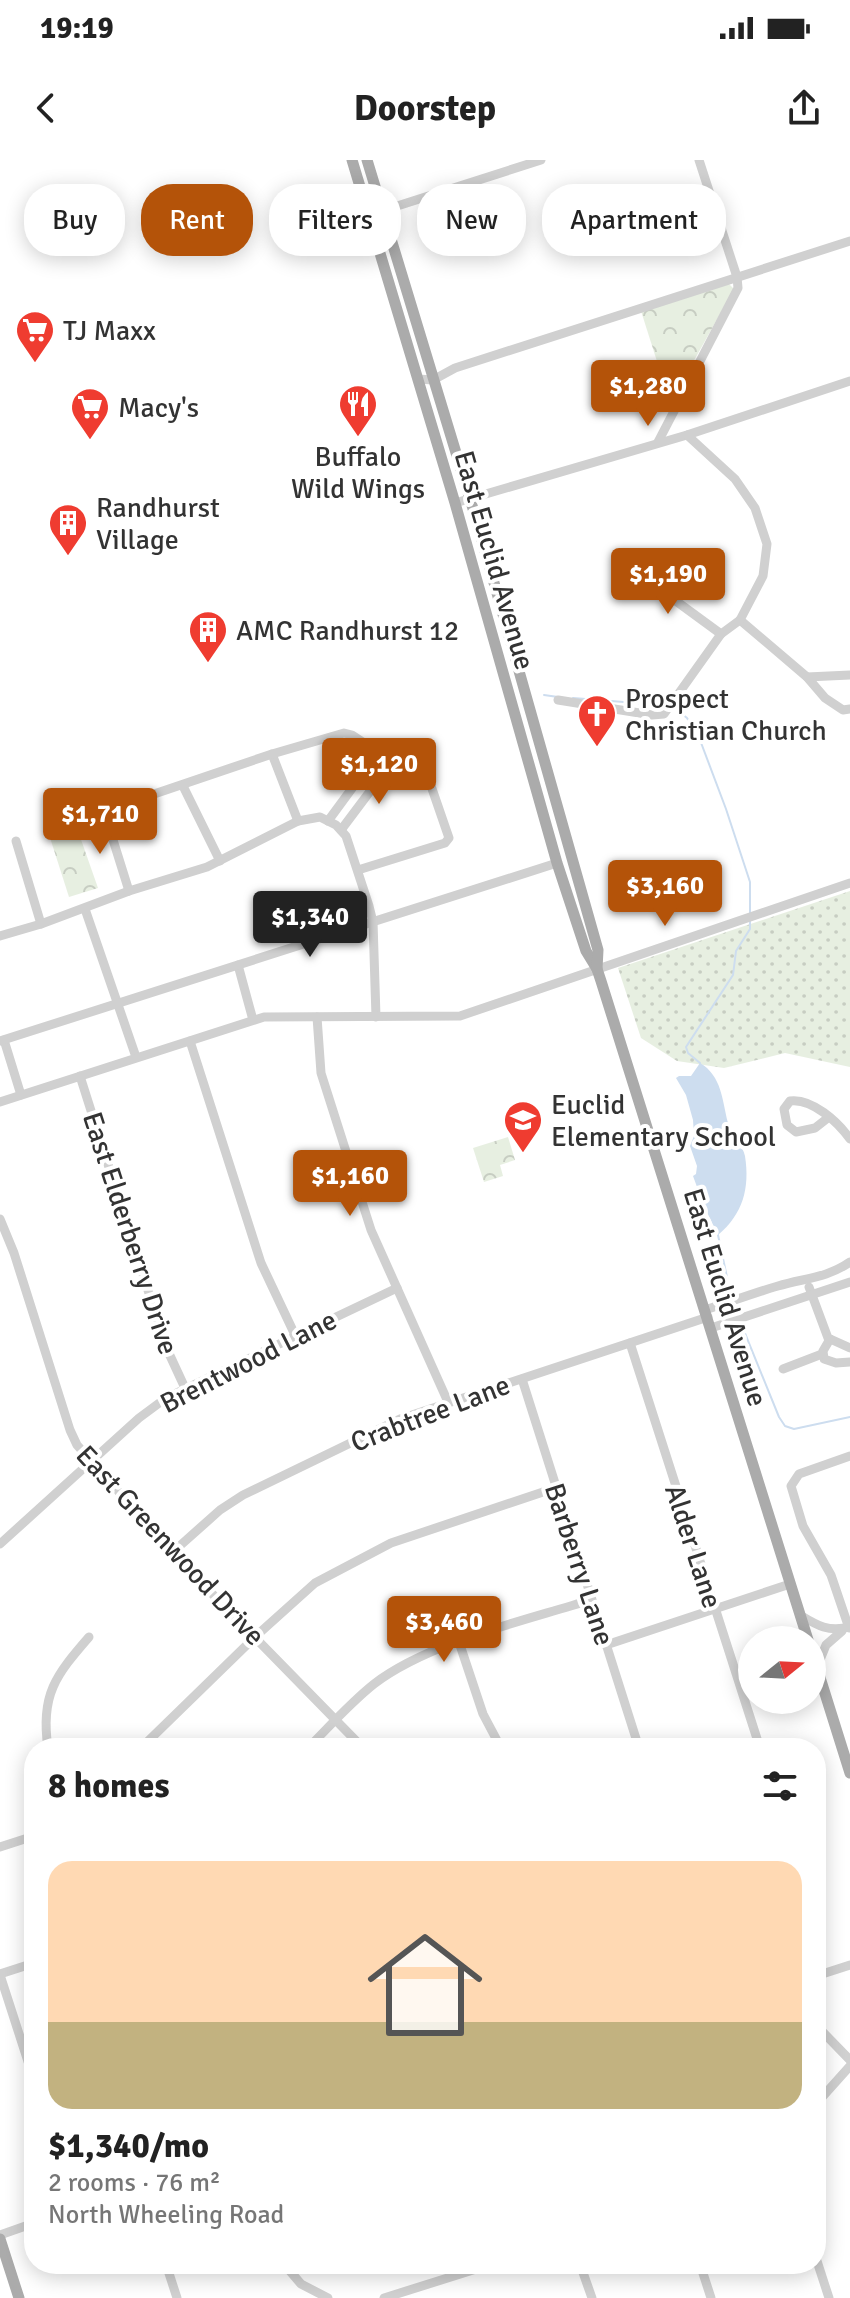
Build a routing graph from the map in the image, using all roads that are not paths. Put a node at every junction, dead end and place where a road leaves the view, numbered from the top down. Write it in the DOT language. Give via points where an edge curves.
graph roads {
  1 [pos="352,160"];
  2 [pos="367,160"];
  3 [pos="541,160"];
  4 [pos="699,160"];
  5 [pos="359,184"];
  6 [pos="375,184"];
  7 [pos="401,205"];
  8 [pos="850,241"];
  9 [pos="381,256"];
  10 [pos="396,256"];
  11 [pos="737,277"];
  12 [pos="432,375"];
  13 [pos="418,379"];
  14 [pos="850,381"];
  15 [pos="687,435"];
  16 [pos="658,442"];
  17 [pos="470,498"];
  18 [pos="455,503"];
  19 [pos="635,571"];
  20 [pos="740,620"];
  21 [pos="721,634"];
  22 [pos="850,675"];
  23 [pos="807,677"];
  24 [pos="558,700"];
  25 [pos="850,709"];
  26 [pos="378,753"];
  27 [pos="272,754"];
  28 [pos="392,762"];
  29 [pos="183,786"];
  30 [pos="298,821"];
  31 [pos="328,821"];
  32 [pos="341,830"];
  33 [pos="16,841"];
  34 [pos="220,861"];
  35 [pos="557,863"];
  36 [pos="358,870"];
  37 [pos="850,883"];
  38 [pos="129,891"];
  39 [pos="85,909"];
  40 [pos="373,922"];
  41 [pos="41,924"];
  42 [pos="0,936"];
  43 [pos="238,965"];
  44 [pos="597,969"];
  45 [pos="117,1002"];
  46 [pos="317,1017"];
  47 [pos="376,1017"];
  48 [pos="253,1020"];
  49 [pos="2,1040"];
  50 [pos="190,1041"];
  51 [pos="136,1057"];
  52 [pos="80,1076"];
  53 [pos="21,1095"];
  54 [pos="0,1102"];
  55 [pos="829,1117"];
  56 [pos="850,1139"];
  57 [pos="0,1219"];
  58 [pos="850,1262"];
  59 [pos="850,1282"];
  60 [pos="397,1288"];
  61 [pos="810,1290"];
  62 [pos="708,1318"];
  63 [pos="295,1335"];
  64 [pos="830,1339"];
  65 [pos="630,1343"];
  66 [pos="850,1348"];
  67 [pos="822,1354"];
  68 [pos="850,1362"];
  69 [pos="783,1369"];
  70 [pos="522,1379"];
  71 [pos="185,1388"];
  72 [pos="448,1402"];
  73 [pos="850,1456"];
  74 [pos="92,1461"];
  75 [pos="555,1488"];
  76 [pos="0,1526"];
  77 [pos="9,1536"];
  78 [pos="0,1544"];
  79 [pos="174,1551"];
  80 [pos="790,1584"];
  81 [pos="590,1600"];
  82 [pos="715,1611"];
  83 [pos="800,1615"];
  84 [pos="804,1626"];
  85 [pos="849,1627"];
  86 [pos="89,1637"];
  87 [pos="255,1637"];
  88 [pos="459,1642"];
  89 [pos="606,1645"];
  90 [pos="826,1649"];
  91 [pos="826,1696"];
  92 [pos="336,1720"];
  93 [pos="47,1738"];
  94 [pos="151,1738"];
  95 [pos="318,1738"];
  96 [pos="353,1738"];
  97 [pos="496,1738"];
  98 [pos="636,1738"];
  99 [pos="757,1738"];
  100 [pos="850,1773"];
  101 [pos="24,1839"];
  102 [pos="0,1847"];
  103 [pos="850,1965"];
  104 [pos="24,1967"];
  105 [pos="826,1973"];
  106 [pos="0,1975"];
  107 [pos="826,2035"];
  108 [pos="24,2049"];
  109 [pos="850,2060"];
  110 [pos="850,2066"];
  111 [pos="826,2093"];
  112 [pos="24,2227"];
  113 [pos="0,2237"];
  114 [pos="169,2274"];
  115 [pos="292,2274"];
  116 [pos="460,2274"];
  117 [pos="584,2274"];
  118 [pos="703,2274"];
  119 [pos="821,2274"];
  120 [pos="19,2298"];
  121 [pos="177,2298"];
  122 [pos="328,2298"];
  123 [pos="384,2298"];
  124 [pos="592,2298"];
  125 [pos="711,2298"];
  126 [pos="829,2298"];
  1 -- 5 [label="main road, East Euclid Avenue"];
  2 -- 6 [label="main road, East Euclid Avenue"];
  3 -- 7 [label="street"];
  4 -- 11 [label="street"];
  8 -- 11 [label="street"];
  9 -- 13 [label="main road, East Euclid Avenue"];
  10 -- 12 [label="main road, East Euclid Avenue"];
  11 -- 12 [label="street"];
  11 -- 16 [label="street" via="736,293"];
  12 -- 13 [label="street"];
  12 -- 17 [label="main road, East Euclid Avenue"];
  13 -- 18 [label="main road, East Euclid Avenue"];
  14 -- 15 [label="street"];
  15 -- 16 [label="street"];
  15 -- 20 [label="street" via="735,479 755,508 767,544 763,576"];
  16 -- 17 [label="street"];
  17 -- 18 [label="street"];
  17 -- 44 [label="main road, East Euclid Avenue" via="598,950"];
  18 -- 35 [label="main road, East Euclid Avenue"];
  19 -- 21 [label="street"];
  20 -- 21 [label="street"];
  20 -- 23 [label="street"];
  21 -- 24 [label="street" via="664,714"];
  22 -- 23 [label="street"];
  23 -- 25 [label="street" via="825,698"];
  26 -- 27 [label="street" via="344,733"];
  26 -- 28 [label="street"];
  26 -- 31 [label="street"];
  27 -- 29 [label="street"];
  27 -- 30 [label="street"];
  28 -- 32 [label="street"];
  28 -- 36 [label="street" via="429,780 449,838"];
  29 -- 34 [label="street"];
  29 -- 38 [label="street" via="104,811"];
  30 -- 31 [label="street"];
  30 -- 34 [label="street"];
  31 -- 32 [label="street"];
  32 -- 36 [label="street"];
  33 -- 41 [label="street"];
  34 -- 38 [label="street"];
  35 -- 40 [label="street"];
  35 -- 44 [label="main road, East Euclid Avenue"];
  36 -- 40 [label="street"];
  37 -- 44 [label="street"];
  38 -- 39 [label="street"];
  39 -- 41 [label="street"];
  39 -- 45 [label="street"];
  40 -- 43 [label="street"];
  40 -- 47 [label="street"];
  41 -- 42 [label="street"];
  43 -- 45 [label="street"];
  43 -- 48 [label="street"];
  44 -- 47 [label="street" via="460,1016"];
  44 -- 62 [label="main road, East Euclid Avenue"];
  45 -- 49 [label="street"];
  45 -- 51 [label="street"];
  46 -- 47 [label="street"];
  46 -- 48 [label="street"];
  46 -- 60 [label="street" via="325,1088 371,1230"];
  48 -- 50 [label="street"];
  49 -- 53 [label="street"];
  50 -- 51 [label="street"];
  50 -- 63 [label="street" via="261,1263"];
  51 -- 52 [label="street"];
  52 -- 53 [label="street"];
  52 -- 71 [label="street, East Elderberry Drive" via="166,1347"];
  53 -- 54 [label="street"];
  55 -- 55 [label="street" via="799,1100 786,1103 784,1109 787,1125 796,1132 815,1128"];
  55 -- 56 [label="street"];
  57 -- 74 [label="street, East Greenwood Drive" via="70,1430"];
  58 -- 62 [label="street" via="831,1274 728,1303"];
  59 -- 61 [label="street"];
  60 -- 63 [label="street, Brentwood Lane"];
  60 -- 72 [label="street"];
  61 -- 62 [label="street" via="735,1319"];
  61 -- 64 [label="street"];
  62 -- 65 [label="street, Crabtree Lane"];
  62 -- 80 [label="main road, East Euclid Avenue"];
  63 -- 71 [label="street, Brentwood Lane"];
  64 -- 66 [label="street"];
  64 -- 67 [label="street"];
  65 -- 70 [label="street, Crabtree Lane"];
  65 -- 82 [label="street, Alder Lane"];
  67 -- 68 [label="street" via="827,1362"];
  67 -- 69 [label="street"];
  70 -- 72 [label="street, Crabtree Lane"];
  70 -- 75 [label="street, Barberry Lane"];
  71 -- 74 [label="street, Brentwood Lane" via="153,1407"];
  72 -- 79 [label="street, Crabtree Lane" via="400,1419 255,1488 220,1510"];
  73 -- 85 [label="street" via="805,1471 791,1486 803,1526 835,1585"];
  74 -- 77 [label="street, Brentwood Lane"];
  74 -- 79 [label="street, East Greenwood Drive"];
  75 -- 81 [label="street, Barberry Lane"];
  75 -- 87 [label="street" via="370,1552 315,1583"];
  76 -- 77 [label="street"];
  77 -- 78 [label="street, Brentwood Lane"];
  79 -- 87 [label="street, East Greenwood Drive"];
  80 -- 82 [label="street"];
  80 -- 83 [label="main road, East Euclid Avenue"];
  81 -- 88 [label="street"];
  81 -- 89 [label="street, Barberry Lane"];
  82 -- 89 [label="street"];
  82 -- 99 [label="street, Alder Lane"];
  83 -- 84 [label="main road, East Euclid Avenue"];
  83 -- 85 [label="street" via="822,1629"];
  85 -- 90 [label="street" via="832,1637"];
  86 -- 93 [label="street" via="53,1684 46,1711"];
  87 -- 92 [label="street, East Greenwood Drive"];
  87 -- 94 [label="street"];
  88 -- 92 [label="street" via="395,1670"];
  88 -- 97 [label="street"];
  89 -- 98 [label="street, Barberry Lane"];
  91 -- 100 [label="main road"];
  92 -- 95 [label="street"];
  92 -- 96 [label="street, East Greenwood Drive"];
  101 -- 102 [label="street"];
  103 -- 105 [label="street"];
  104 -- 106 [label="street"];
  106 -- 108 [label="street"];
  107 -- 109 [label="street"];
  110 -- 111 [label="street"];
  112 -- 113 [label="street"];
  113 -- 120 [label="main road"];
  114 -- 121 [label="street"];
  115 -- 122 [label="street"];
  116 -- 123 [label="street"];
  117 -- 124 [label="street"];
  118 -- 125 [label="street"];
  119 -- 126 [label="street"];
}
